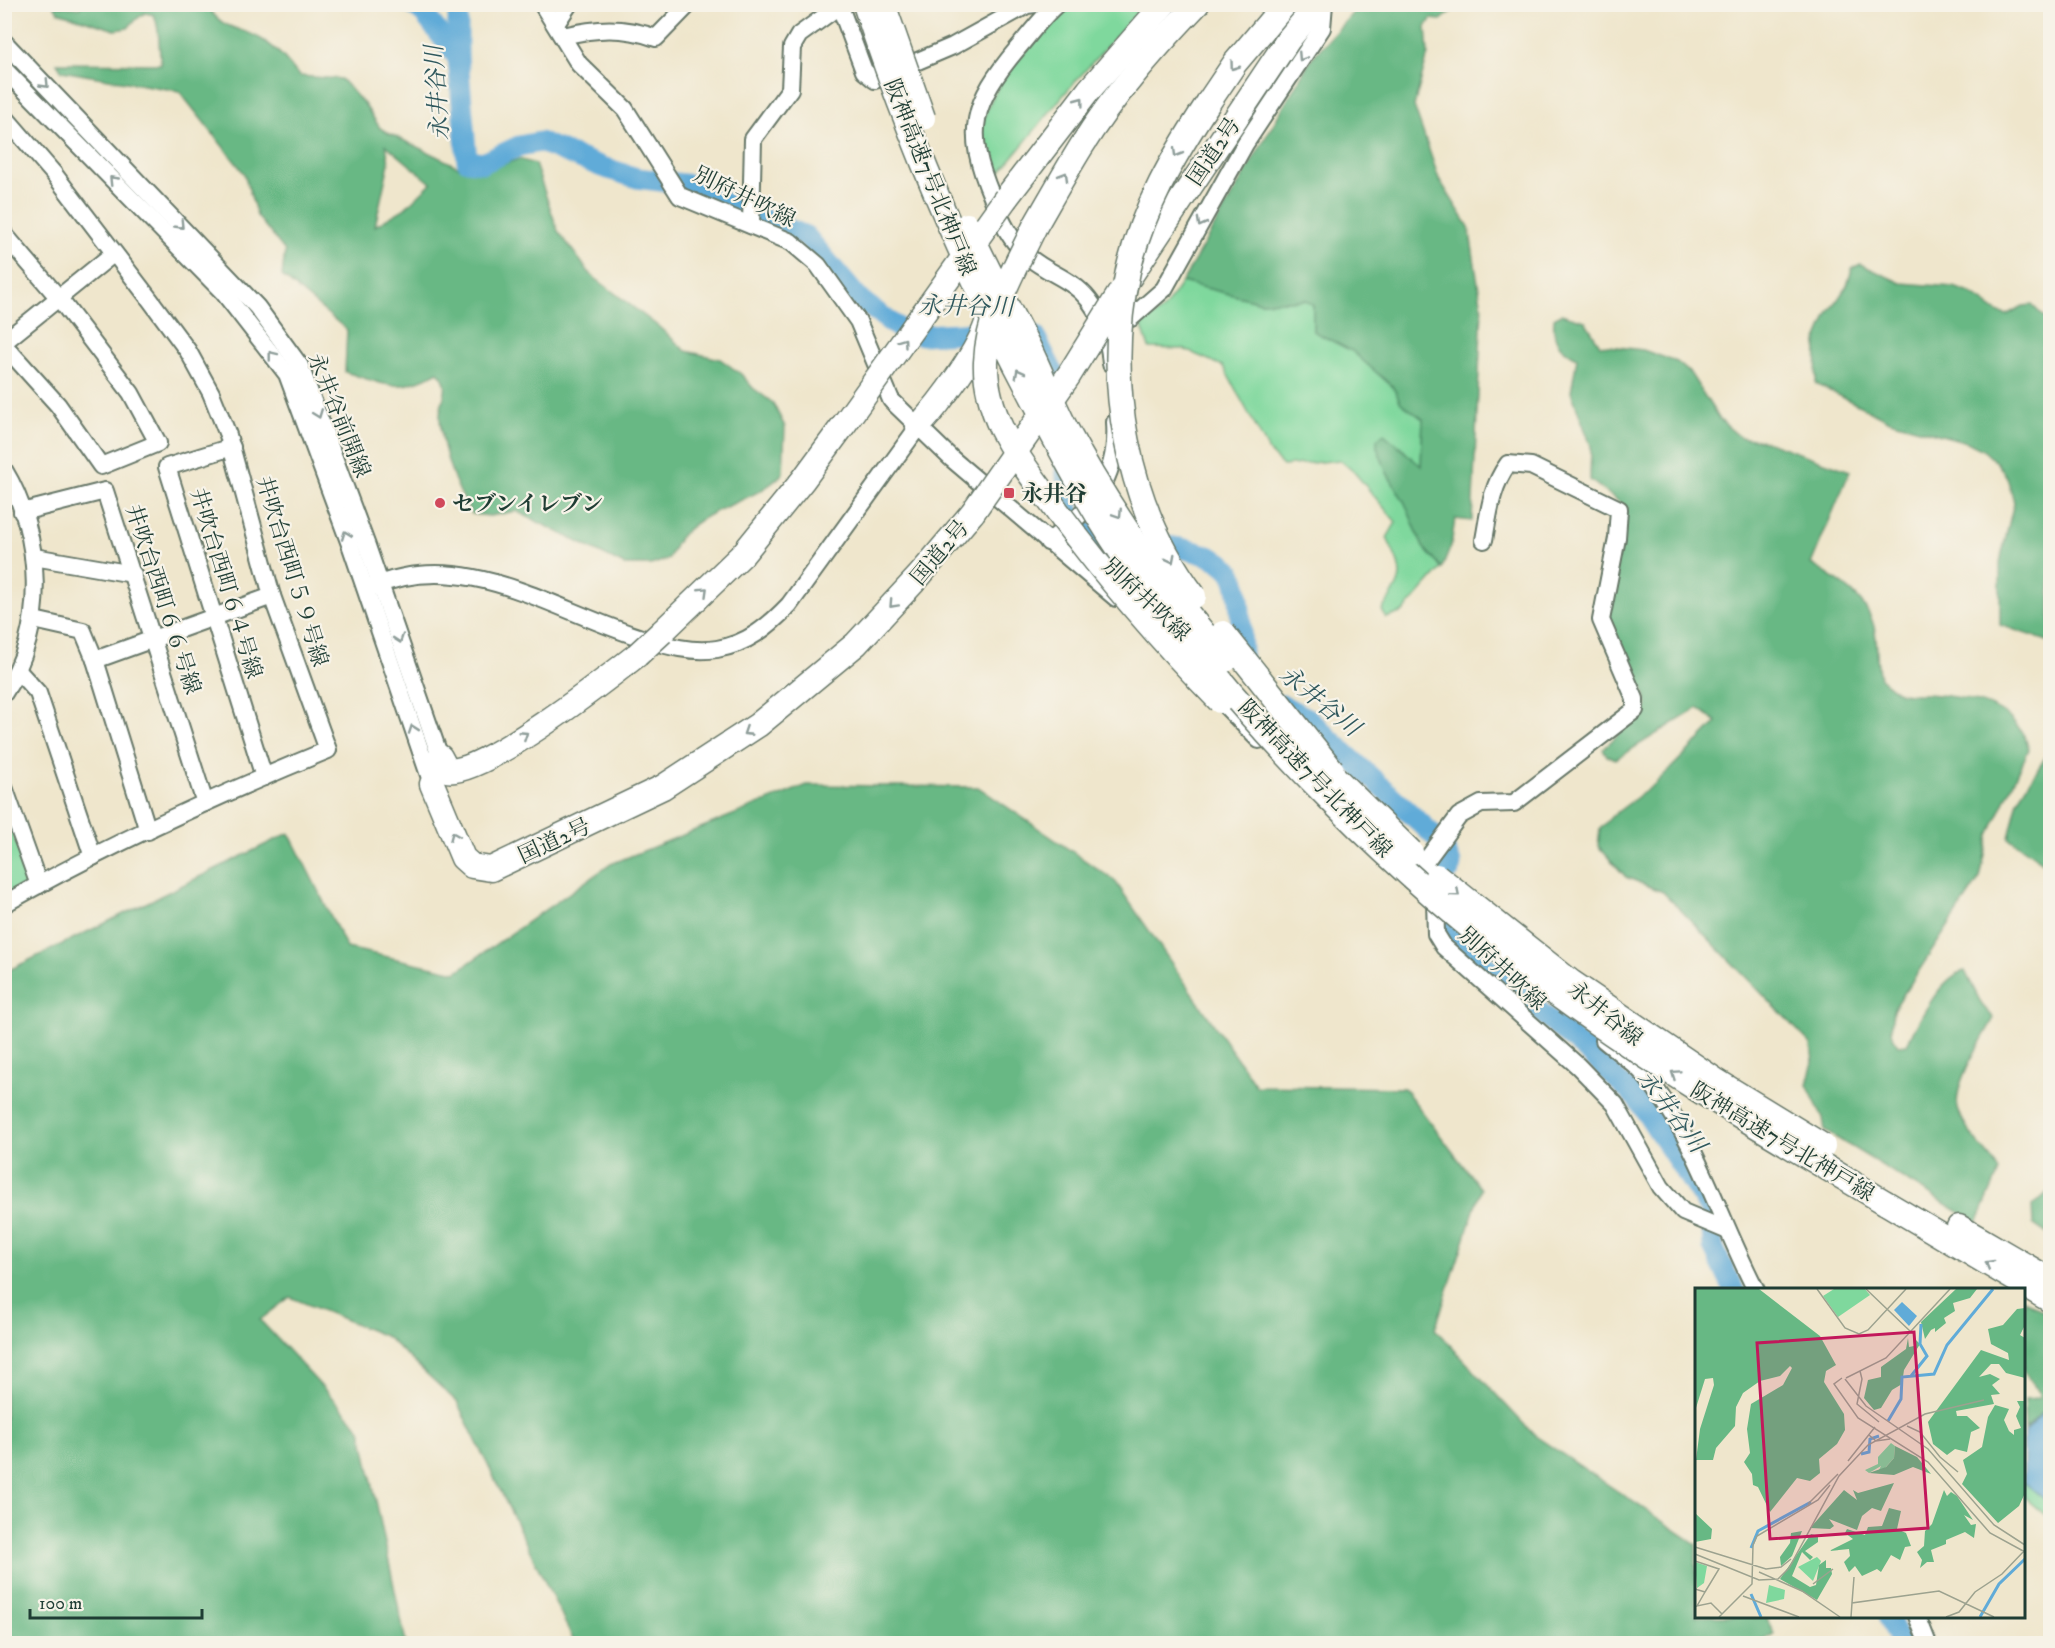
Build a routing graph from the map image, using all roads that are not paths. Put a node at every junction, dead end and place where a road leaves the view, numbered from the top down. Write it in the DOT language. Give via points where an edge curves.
graph roads {
  1 [pos="542,4"];
  2 [pos="569,4"];
  3 [pos="689,4"];
  4 [pos="865,4"];
  5 [pos="882,4"];
  6 [pos="1164,4"];
  7 [pos="1197,4"];
  8 [pos="1285,4"];
  9 [pos="1318,4"];
  10 [pos="1324,4"];
  11 [pos="839,5"];
  12 [pos="1045,6"];
  13 [pos="559,30"];
  14 [pos="4,42"];
  15 [pos="4,69"];
  16 [pos="4,116"];
  17 [pos="751,218"];
  18 [pos="4,234"];
  19 [pos="113,254"];
  20 [pos="58,297"];
  21 [pos="1102,327"];
  22 [pos="4,344"];
  23 [pos="918,427"];
  24 [pos="232,447"];
  25 [pos="4,470"];
  26 [pos="22,512"];
  27 [pos="1484,540"];
  28 [pos="1048,542"];
  29 [pos="33,557"];
  30 [pos="133,574"];
  31 [pos="373,587"];
  32 [pos="272,596"];
  33 [pos="214,619"];
  34 [pos="34,620"];
  35 [pos="154,639"];
  36 [pos="95,660"];
  37 [pos="19,672"];
  38 [pos="4,693"];
  39 [pos="440,757"];
  40 [pos="464,770"];
  41 [pos="264,777"];
  42 [pos="5,788"];
  43 [pos="437,795"];
  44 [pos="205,803"];
  45 [pos="1350,806"];
  46 [pos="148,831"];
  47 [pos="93,857"];
  48 [pos="1411,881"];
  49 [pos="39,885"];
  50 [pos="1435,902"];
  51 [pos="4,904"];
  52 [pos="1726,1230"];
  53 [pos="1755,1288"];
  54 [pos="2047,1288"];
  55 [pos="1917,1618"];
  56 [pos="1928,1644"];
  1 -- 13 [label="street, 別府井吹線"];
  2 -- 13 [label="street"];
  3 -- 13 [label="street" via="656,38 634,30"];
  4 -- 23 [label="highway" via="983,294 983,314 975,334 926,408"];
  45 -- 4 [label="highway, 阪神高速7号北神戸線, one-way, bridge" via="1254,717 1191,645 1131,567 1089,501 972,278 891,82"];
  5 -- 23 [label="highway" via="900,73 990,293 991,306 982,338 932,413"];
  5 -- 45 [label="highway, 阪神高速7号北神戸線, one-way, bridge" via="941,170 1065,427 1146,558 1206,636"];
  40 -- 6 [label="highway, one-way, bridge" via="579,700 637,655 743,554 804,480 1006,198 1089,90"];
  45 -- 7 [label="highway, one-way, bridge" via="1246,727 1174,654 1090,556 1016,454 1000,426 990,396 985,364 989,337 999,302 1035,226 1088,136 1159,45"];
  8 -- 45 [label="highway, one-way, bridge" via="1235,63 1161,179 1128,270 1122,306 1119,391 1135,475 1152,522 1180,578"];
  9 -- 43 [label="highway, 国道2号, one-way, bridge" via="1288,40 1069,375 973,512 856,644 758,725 663,787 491,869 472,866 463,858"];
  10 -- 21 [label="street, one-way" via="1322,28 1245,144 1164,289 1131,318"];
  11 -- 12 [label="street" via="864,71 875,80 953,46 1027,5"];
  11 -- 17 [label="street" via="799,35 792,47 790,89 753,139"];
  12 -- 21 [label="street" via="980,101 974,128 981,171 1006,233 1031,259 1075,286 1095,308"];
  13 -- 17 [label="street, 別府井吹線" via="579,64 625,109 680,196"];
  14 -- 31 [label="street, 永井谷前開線, one-way" via="257,307 300,366"];
  31 -- 15 [label="street, 永井谷前開線, one-way" via="287,374 224,293"];
  16 -- 19 [label="street, 井吹台西町５９号線" via="54,174"];
  17 -- 23 [label="street, 別府井吹線" via="818,265 858,321 891,400"];
  18 -- 20 [label="street"];
  19 -- 20 [label="street"];
  19 -- 24 [label="street, 井吹台西町５９号線" via="188,351 211,393"];
  20 -- 22 [label="street"];
  20 -- 22 [label="street" via="131,393 158,443 101,466 58,405"];
  21 -- 28 [label="street, bridge" via="1110,347 1116,437 1112,471 1078,520"];
  23 -- 28 [label="street, 別府井吹線"];
  23 -- 31 [label="street" via="789,605 768,627 716,649 666,646 502,584 454,573 401,577"];
  24 -- 32 [label="street, 井吹台西町５９号線"];
  24 -- 33 [label="street, 井吹台西町６４号線" via="167,467"];
  25 -- 26 [label="street"];
  26 -- 29 [label="street"];
  26 -- 30 [label="street, 井吹台西町６６号線" via="105,491"];
  27 -- 48 [label="street" via="1493,491 1508,464 1531,466 1619,509 1601,620 1635,699 1635,710 1514,803 1481,804 1459,816"];
  28 -- 48 [label="street, 別府井吹線" via="1131,611 1281,763"];
  29 -- 30 [label="street"];
  29 -- 34 [label="street"];
  30 -- 35 [label="street, 井吹台西町６６号線"];
  31 -- 39 [label="street, 永井谷前開線, one-way"];
  43 -- 31 [label="street, 永井谷前開線, one-way"];
  32 -- 33 [label="street"];
  32 -- 41 [label="street, 井吹台西町５９号線" via="328,750"];
  33 -- 35 [label="street"];
  33 -- 41 [label="street, 井吹台西町６４号線"];
  34 -- 36 [label="street" via="83,631"];
  34 -- 37 [label="street"];
  35 -- 36 [label="street"];
  35 -- 44 [label="street, 井吹台西町６６号線"];
  36 -- 46 [label="street"];
  37 -- 38 [label="street"];
  37 -- 47 [label="street" via="38,693"];
  39 -- 40 [label="highway" via="447,770"];
  40 -- 43 [label="highway" via="442,795"];
  41 -- 44 [label="street, 井吹台西町５９号線"];
  42 -- 49 [label="street"];
  44 -- 46 [label="street, 井吹台西町５９号線"];
  45 -- 54 [label="highway, 阪神高速7号北神戸線, bridge" via="1570,982 1716,1080"];
  46 -- 47 [label="street, 井吹台西町５９号線"];
  47 -- 49 [label="street, 井吹台西町５９号線"];
  48 -- 50 [label="street, 別府井吹線"];
  49 -- 51 [label="street, 井吹台西町５９号線"];
  50 -- 52 [label="street, 永井谷線" via="1641,1072 1681,1128"];
  50 -- 52 [label="street, 別府井吹線" via="1436,934 1444,947 1615,1104 1661,1186 1683,1212"];
  52 -- 53 [label="street, 永井谷線"];
  55 -- 56 [label="street"];
}
